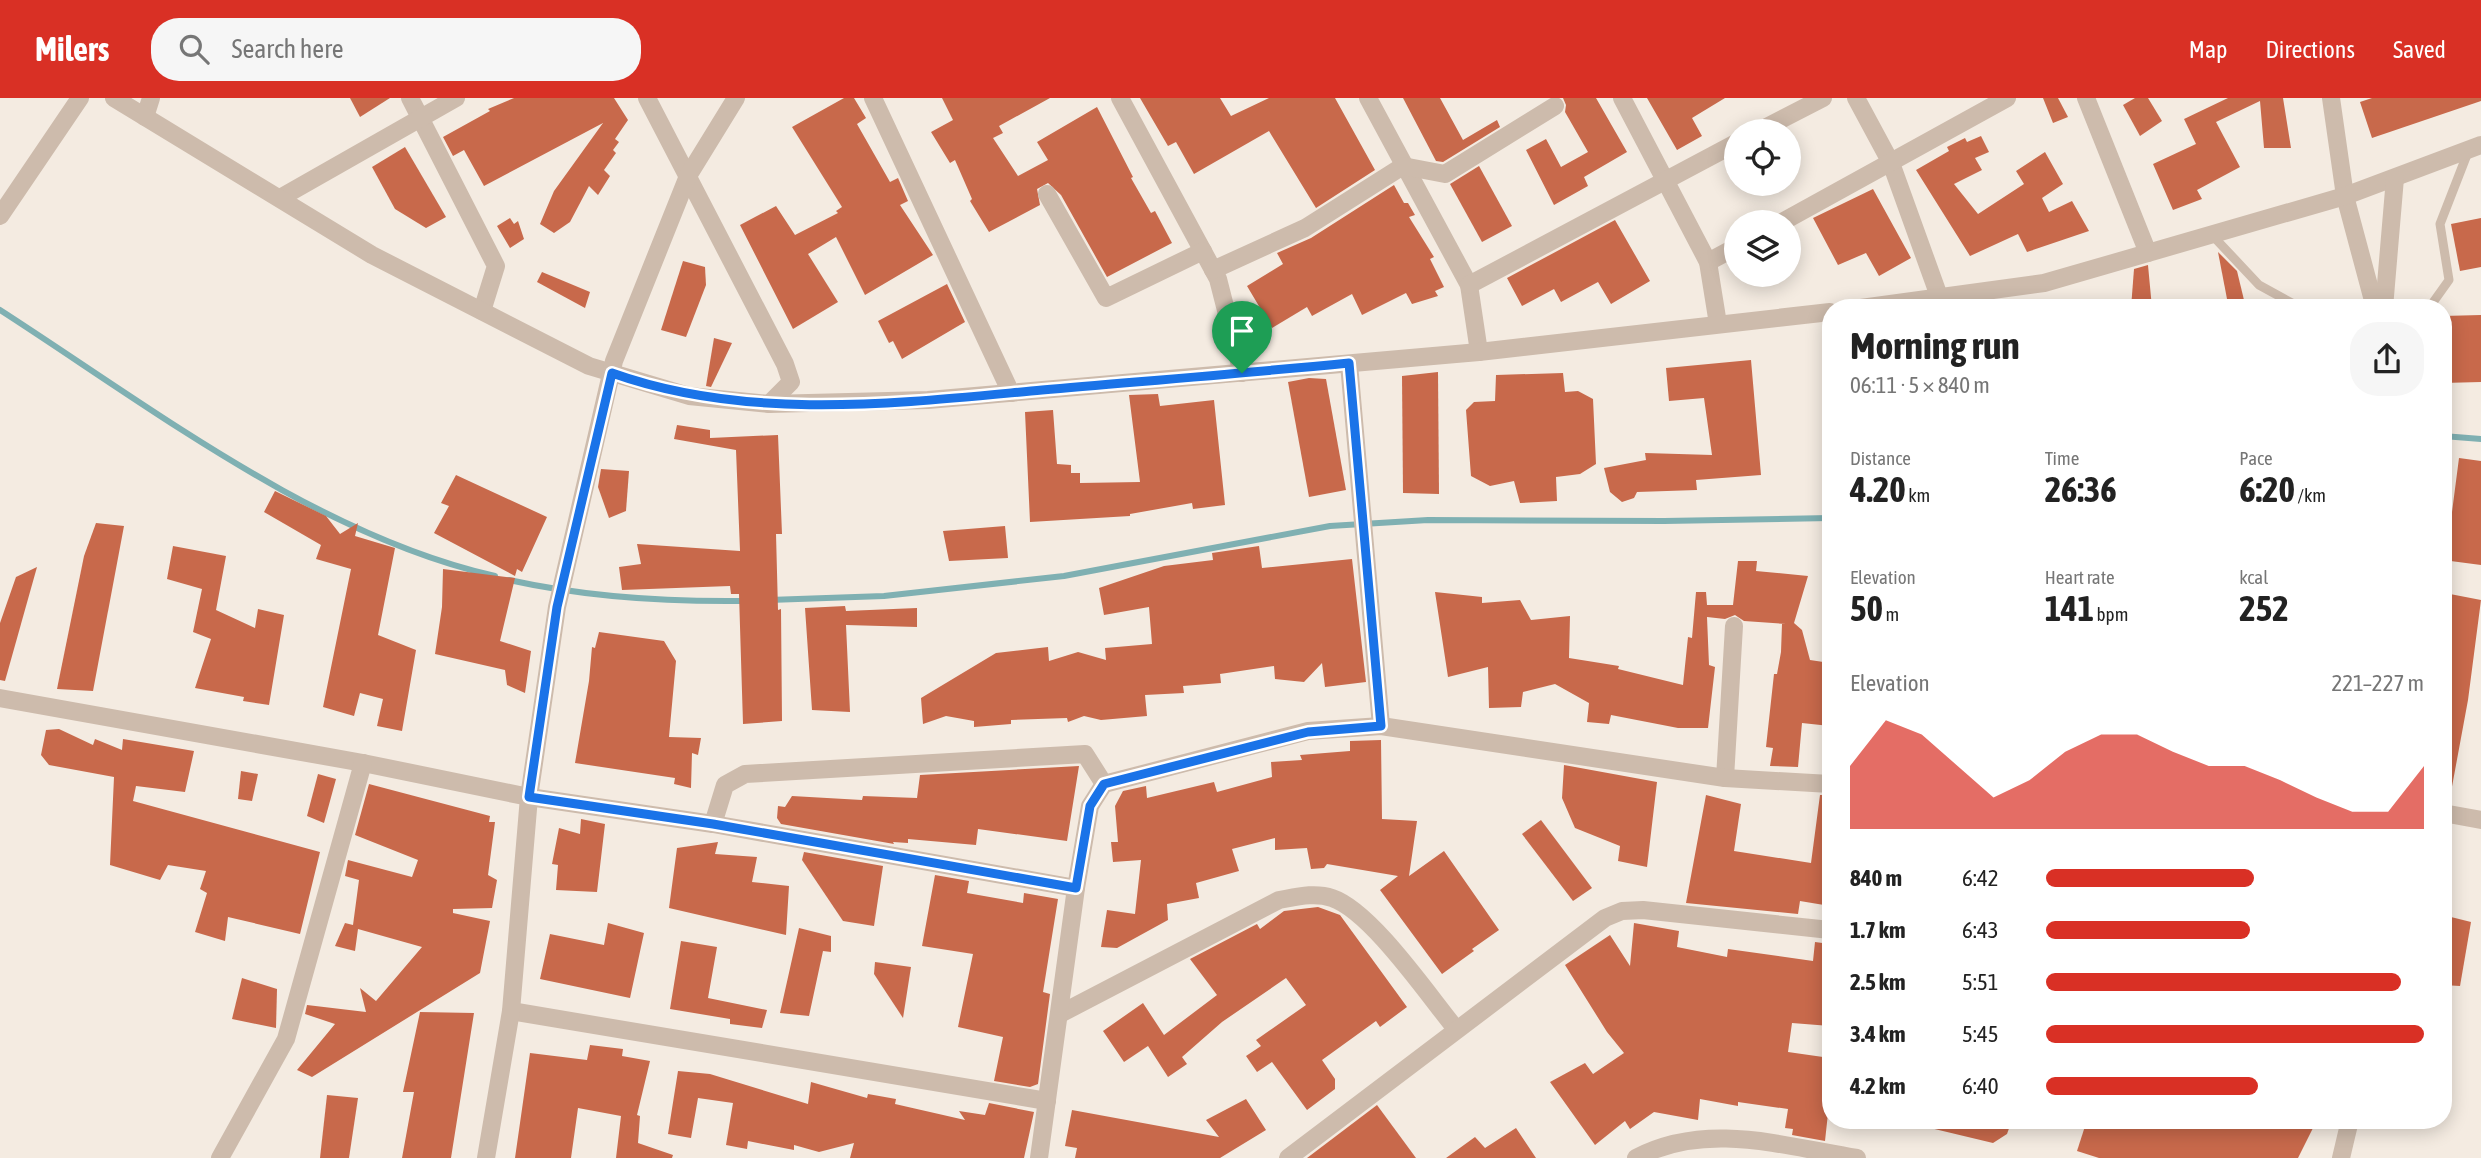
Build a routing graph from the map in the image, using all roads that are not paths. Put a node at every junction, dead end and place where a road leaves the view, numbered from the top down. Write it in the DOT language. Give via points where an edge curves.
graph roads {
  1 [pos="80,98"];
  2 [pos="114,98"];
  3 [pos="152,98"];
  4 [pos="410,98"];
  5 [pos="456,98"];
  6 [pos="647,98"];
  7 [pos="736,98"];
  8 [pos="873,98"];
  9 [pos="1120,98"];
  10 [pos="1368,98"];
  11 [pos="1622,98"];
  12 [pos="1823,98"];
  13 [pos="1856,98"];
  14 [pos="2007,98"];
  15 [pos="2086,98"];
  16 [pos="2331,98"];
  17 [pos="1555,106"];
  18 [pos="145,117"];
  19 [pos="419,117"];
  20 [pos="1782,119"];
  21 [pos="2475,148"];
  22 [pos="1724,149"];
  23 [pos="1891,163"];
  24 [pos="1403,166"];
  25 [pos="688,176"];
  26 [pos="2395,178"];
  27 [pos="1665,180"];
  28 [pos="1047,194"];
  29 [pos="2345,196"];
  30 [pos="280,198"];
  31 [pos="1801,212"];
  32 [pos="0,215"];
  33 [pos="2211,234"];
  34 [pos="1203,251"];
  35 [pos="1724,253"];
  36 [pos="2148,253"];
  37 [pos="1708,262"];
  38 [pos="1213,270"];
  39 [pos="1469,285"];
  40 [pos="1940,299"];
  41 [pos="2285,299"];
  42 [pos="2373,299"];
  43 [pos="2385,299"];
  44 [pos="2435,299"];
  45 [pos="482,311"];
  46 [pos="1822,313"];
  47 [pos="1718,324"];
  48 [pos="1479,352"];
  49 [pos="1349,363"];
  50 [pos="612,373"];
  51 [pos="1242,373"];
  52 [pos="1011,393"];
  53 [pos="769,404"];
  54 [pos="1734,626"];
  55 [pos="0,698"];
  56 [pos="1381,726"];
  57 [pos="363,763"];
  58 [pos="1725,778"];
  59 [pos="1104,784"];
  60 [pos="1822,784"];
  61 [pos="529,797"];
  62 [pos="2452,815"];
  63 [pos="2481,820"];
  64 [pos="713,824"];
  65 [pos="1076,888"];
  66 [pos="1822,929"];
  67 [pos="511,1011"];
  68 [pos="1060,1014"];
  69 [pos="1456,1029"];
  70 [pos="1047,1101"];
  71 [pos="2348,1129"];
  72 [pos="220,1158"];
  73 [pos="486,1158"];
  74 [pos="1039,1158"];
  75 [pos="1288,1158"];
  76 [pos="1636,1158"];
  77 [pos="1857,1158"];
  78 [pos="2341,1158"];
  1 -- 32 [label="street"];
  2 -- 18 [label="street"];
  3 -- 18 [label="street"];
  4 -- 19 [label="street"];
  5 -- 19 [label="street"];
  6 -- 25 [label="street"];
  7 -- 25 [label="street"];
  8 -- 52 [label="street"];
  9 -- 34 [label="street"];
  10 -- 24 [label="street"];
  11 -- 27 [label="street"];
  12 -- 20 [label="street"];
  13 -- 23 [label="street"];
  14 -- 23 [label="street"];
  15 -- 36 [label="street"];
  16 -- 29 [label="street"];
  17 -- 24 [label="street" via="1446,174"];
  18 -- 30 [label="street"];
  19 -- 30 [label="street"];
  19 -- 45 [label="street" via="496,265"];
  21 -- 26 [label="street"];
  21 -- 44 [label="lane" via="2440,224 2449,280"];
  22 -- 27 [label="street"];
  23 -- 31 [label="street"];
  23 -- 40 [label="street"];
  24 -- 38 [label="street" via="1305,228"];
  24 -- 39 [label="street"];
  25 -- 50 [label="street"];
  25 -- 53 [label="street" via="785,364 791,382"];
  26 -- 29 [label="street"];
  26 -- 43 [label="street"];
  27 -- 37 [label="street"];
  27 -- 39 [label="street"];
  28 -- 34 [label="street" via="1106,298"];
  29 -- 33 [label="street"];
  29 -- 42 [label="street"];
  30 -- 45 [label="street" via="372,255"];
  33 -- 36 [label="street"];
  33 -- 41 [label="lane" via="2259,285"];
  34 -- 38 [label="street"];
  35 -- 37 [label="street"];
  36 -- 40 [label="street" via="2044,283"];
  37 -- 47 [label="street"];
  38 -- 51 [label="street"];
  39 -- 48 [label="street"];
  45 -- 50 [label="street" via="589,366"];
  46 -- 47 [label="street"];
  47 -- 48 [label="street"];
  48 -- 49 [label="street"];
  49 -- 51 [label="street"];
  49 -- 56 [label="street"];
  50 -- 53 [label="street" via="689,396"];
  50 -- 61 [label="street" via="557,607"];
  51 -- 52 [label="street"];
  52 -- 53 [label="street"];
  54 -- 58 [label="street"];
  55 -- 57 [label="street"];
  56 -- 58 [label="street"];
  56 -- 59 [label="street" via="1308,732"];
  57 -- 61 [label="street"];
  57 -- 72 [label="street" via="286,1038"];
  58 -- 60 [label="street"];
  59 -- 64 [label="street" via="1085,754 745,774 724,785"];
  59 -- 65 [label="street" via="1090,806"];
  61 -- 64 [label="street"];
  61 -- 67 [label="street"];
  62 -- 63 [label="street"];
  64 -- 65 [label="street"];
  65 -- 68 [label="street"];
  66 -- 69 [label="street" via="1622,911 1605,918"];
  67 -- 70 [label="street"];
  67 -- 73 [label="street"];
  68 -- 69 [label="street" via="1279,900 1309,895 1332,898 1360,913"];
  68 -- 70 [label="street"];
  69 -- 75 [label="street"];
  70 -- 74 [label="street"];
  71 -- 78 [label="street"];
  76 -- 77 [label="street" via="1660,1146 1699,1137 1739,1138"];
}
